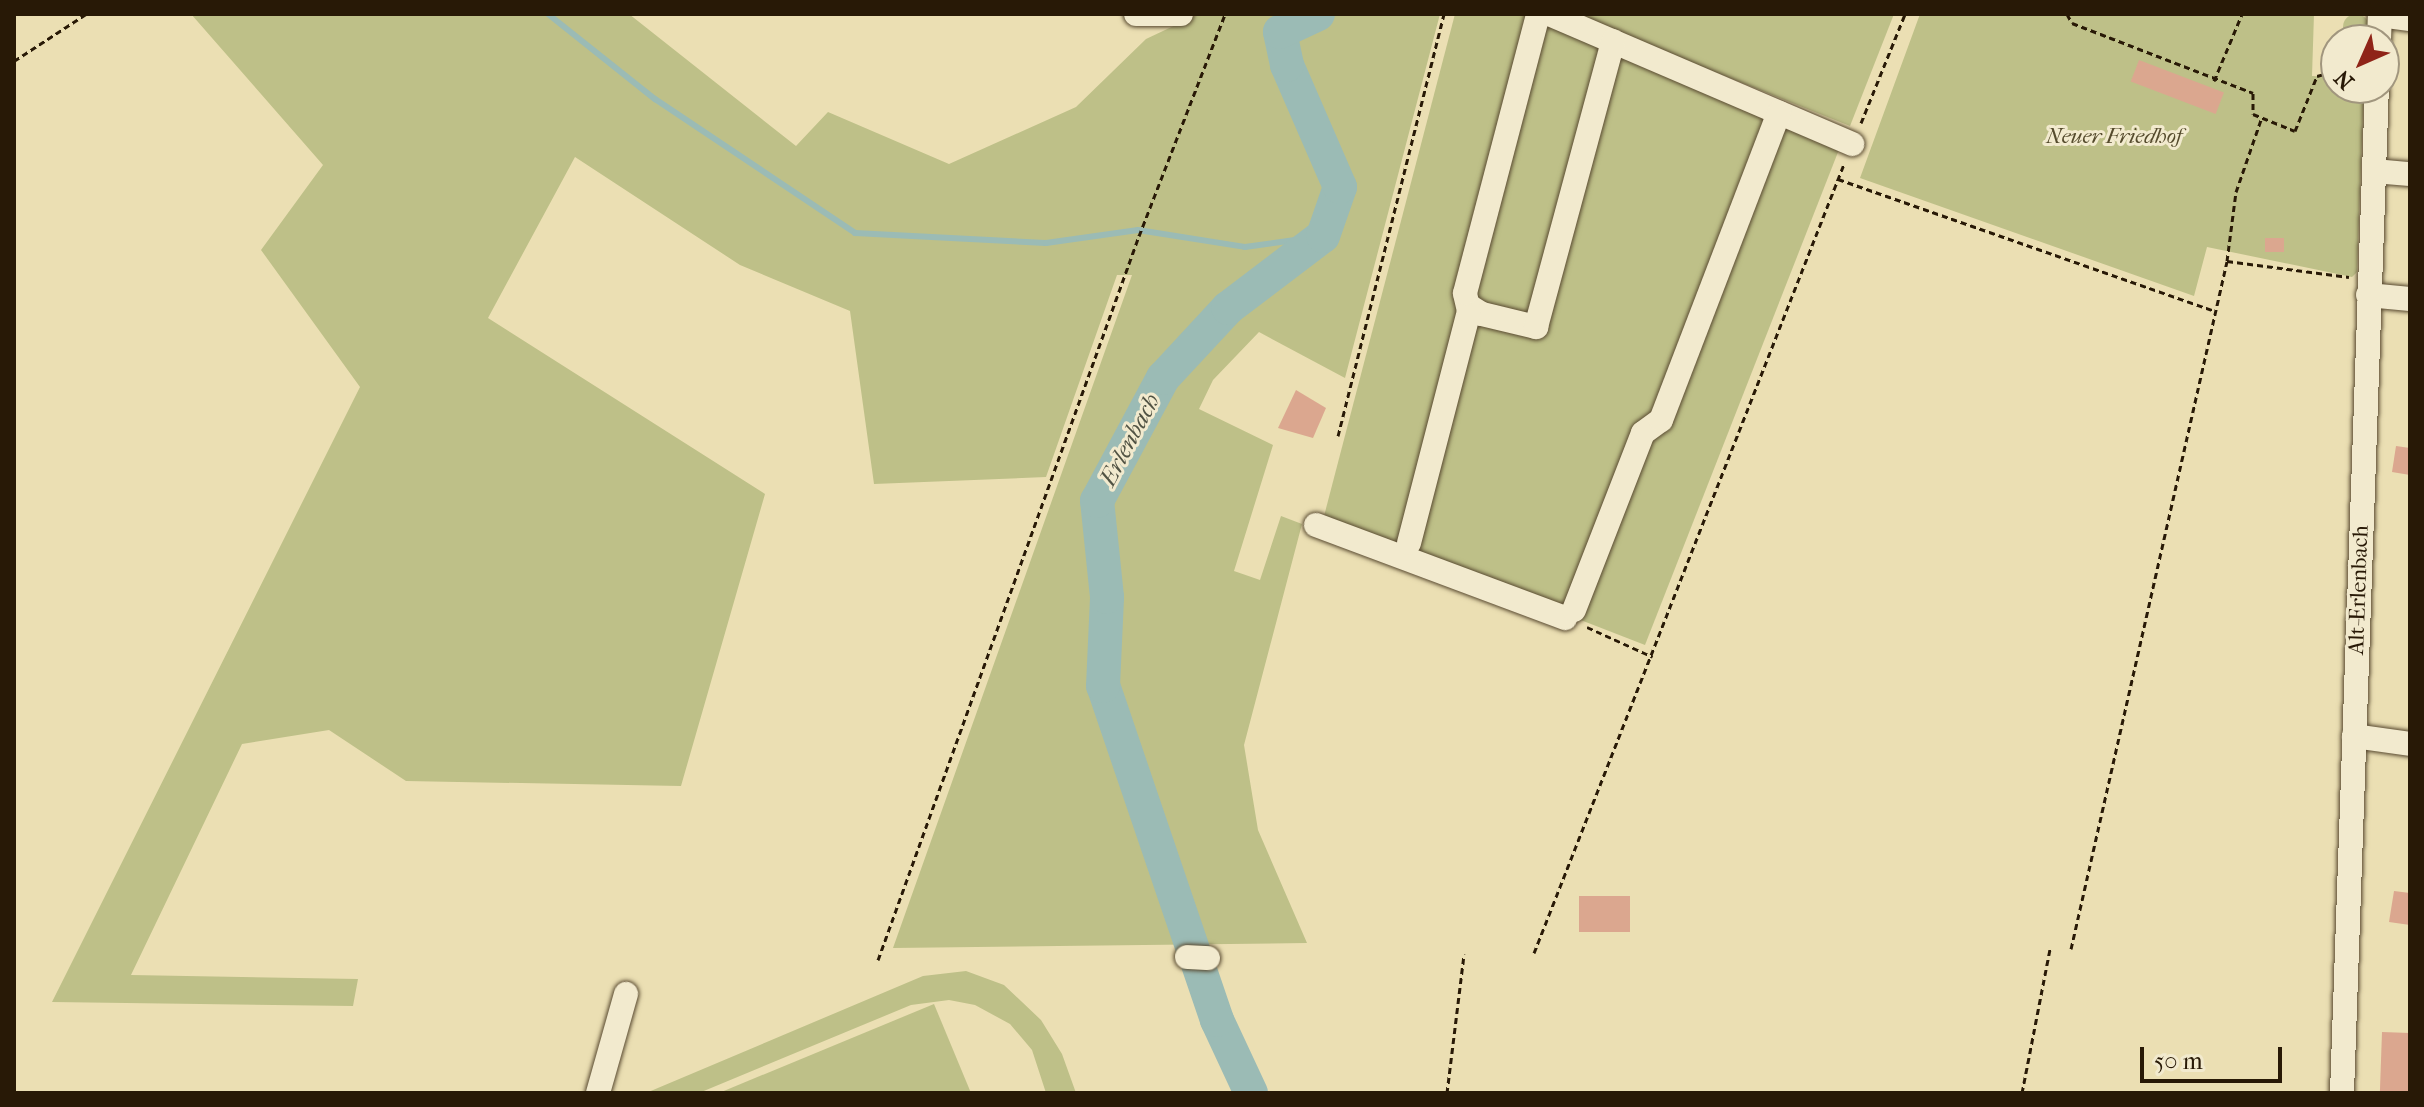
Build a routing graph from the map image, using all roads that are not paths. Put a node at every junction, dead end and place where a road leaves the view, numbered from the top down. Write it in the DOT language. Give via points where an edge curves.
graph roads {
  1 [pos="1136,14"];
  2 [pos="1181,14"];
  3 [pos="1538,14"];
  4 [pos="1549,14"];
  5 [pos="2380,14"];
  6 [pos="2410,19"];
  7 [pos="1613,41"];
  8 [pos="2376,104"];
  9 [pos="1779,113"];
  10 [pos="1852,144"];
  11 [pos="2374,171"];
  12 [pos="2410,174"];
  13 [pos="2368,287"];
  14 [pos="2410,299"];
  15 [pos="1469,306"];
  16 [pos="1316,525"];
  17 [pos="1409,543"];
  18 [pos="2354,736"];
  19 [pos="2410,744"];
  20 [pos="626,994"];
  21 [pos="598,1093"];
  22 [pos="2342,1093"];
  1 -- 2 [label="street"];
  3 -- 15 [label="street" via="1465,293"];
  4 -- 7 [label="street"];
  5 -- 6 [label="street"];
  7 -- 9 [label="street"];
  7 -- 15 [label="street" via="1536,327"];
  8 -- 11 [label="street, Alt-Erlenbach"];
  9 -- 10 [label="street"];
  9 -- 16 [label="street" via="1661,420 1643,433 1570,614"];
  11 -- 12 [label="street"];
  11 -- 13 [label="street, Alt-Erlenbach"];
  13 -- 14 [label="street"];
  13 -- 18 [label="street, Alt-Erlenbach"];
  15 -- 17 [label="street"];
  18 -- 19 [label="street"];
  18 -- 22 [label="street, Alt-Erlenbach"];
  20 -- 21 [label="street"];
}
